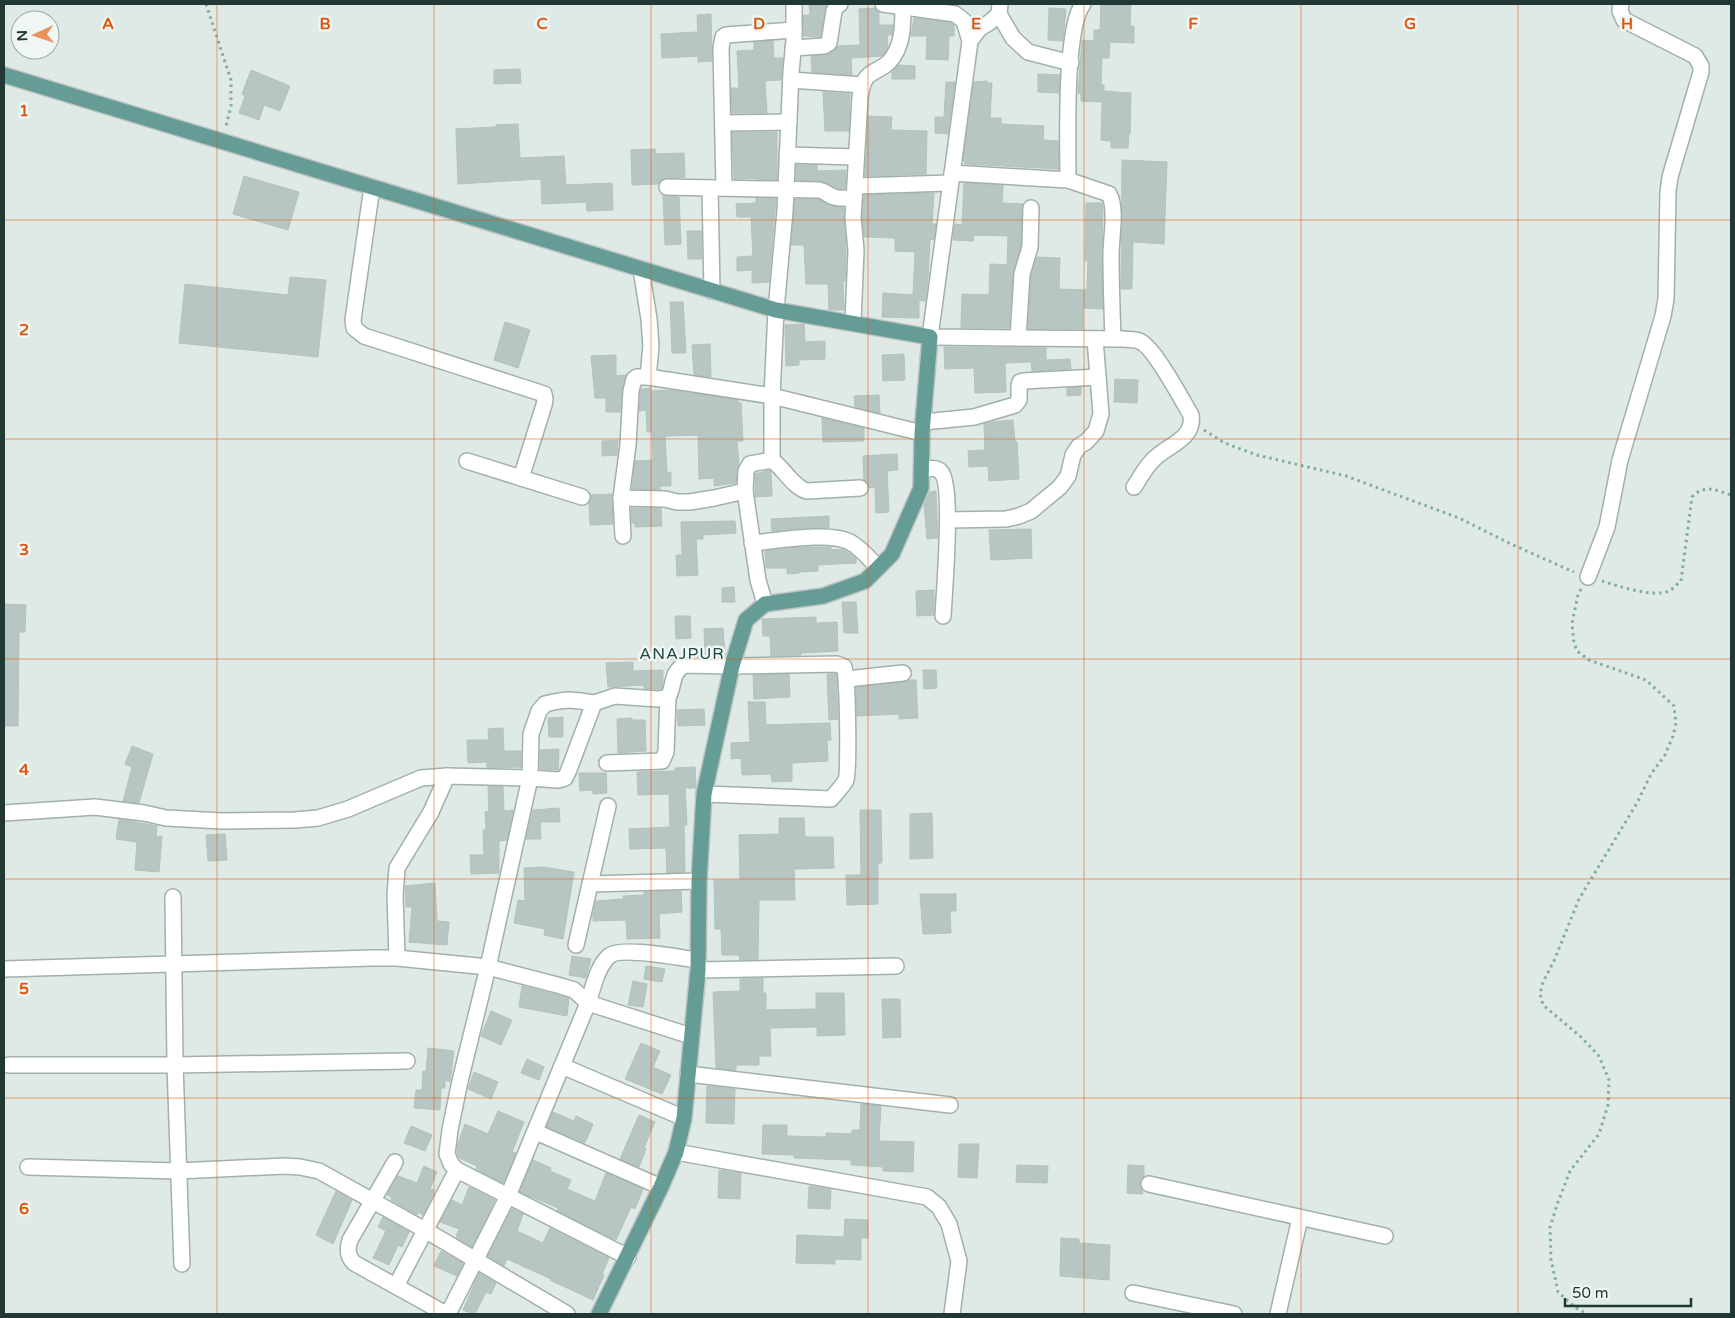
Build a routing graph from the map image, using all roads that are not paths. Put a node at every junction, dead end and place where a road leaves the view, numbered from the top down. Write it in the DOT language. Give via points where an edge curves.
graph roads {
  1 [pos="794,4"];
  2 [pos="840,4"];
  3 [pos="883,4"];
  4 [pos="1083,4"];
  5 [pos="1621,4"];
  6 [pos="902,6"];
  7 [pos="1000,9"];
  8 [pos="794,30"];
  9 [pos="970,41"];
  10 [pos="793,48"];
  11 [pos="1071,63"];
  12 [pos="4,75"];
  13 [pos="791,80"];
  14 [pos="862,85"];
  15 [pos="789,122"];
  16 [pos="723,123"];
  17 [pos="787,154"];
  18 [pos="856,157"];
  19 [pos="951,178"];
  20 [pos="1068,180"];
  21 [pos="372,187"];
  22 [pos="666,187"];
  23 [pos="717,188"];
  24 [pos="786,189"];
  25 [pos="854,192"];
  26 [pos="1031,208"];
  27 [pos="641,269"];
  28 [pos="712,291"];
  29 [pos="776,310"];
  30 [pos="853,323"];
  31 [pos="930,337"];
  32 [pos="1018,338"];
  33 [pos="1095,339"];
  34 [pos="1112,339"];
  35 [pos="648,377"];
  36 [pos="1098,377"];
  37 [pos="772,396"];
  38 [pos="923,428"];
  39 [pos="772,460"];
  40 [pos="467,461"];
  41 [pos="922,470"];
  42 [pos="521,478"];
  43 [pos="1134,487"];
  44 [pos="860,488"];
  45 [pos="746,491"];
  46 [pos="582,497"];
  47 [pos="621,498"];
  48 [pos="948,520"];
  49 [pos="623,536"];
  50 [pos="752,543"];
  51 [pos="878,568"];
  52 [pos="1588,577"];
  53 [pos="765,604"];
  54 [pos="943,616"];
  55 [pos="732,666"];
  56 [pos="904,673"];
  57 [pos="847,679"];
  58 [pos="668,697"];
  59 [pos="594,703"];
  60 [pos="608,763"];
  61 [pos="434,777"];
  62 [pos="530,778"];
  63 [pos="704,794"];
  64 [pos="608,806"];
  65 [pos="4,813"];
  66 [pos="699,880"];
  67 [pos="590,884"];
  68 [pos="173,896"];
  69 [pos="576,945"];
  70 [pos="397,958"];
  71 [pos="174,963"];
  72 [pos="698,965"];
  73 [pos="896,966"];
  74 [pos="488,967"];
  75 [pos="4,969"];
  76 [pos="588,1003"];
  77 [pos="692,1036"];
  78 [pos="407,1061"];
  79 [pos="10,1065"];
  80 [pos="175,1065"];
  81 [pos="562,1066"];
  82 [pos="688,1074"];
  83 [pos="950,1105"];
  84 [pos="684,1118"];
  85 [pos="536,1132"];
  86 [pos="676,1152"];
  87 [pos="395,1162"];
  88 [pos="28,1167"];
  89 [pos="457,1170"];
  90 [pos="178,1171"];
  91 [pos="1149,1184"];
  92 [pos="662,1187"];
  93 [pos="508,1196"];
  94 [pos="373,1200"];
  95 [pos="1300,1218"];
  96 [pos="425,1230"];
  97 [pos="1385,1236"];
  98 [pos="628,1257"];
  99 [pos="475,1260"];
  100 [pos="182,1264"];
  101 [pos="396,1286"];
  102 [pos="1133,1293"];
  103 [pos="447,1314"];
  104 [pos="567,1314"];
  105 [pos="599,1314"];
  106 [pos="952,1314"];
  107 [pos="1234,1314"];
  108 [pos="1278,1314"];
  1 -- 8 [label="street"];
  2 -- 10 [label="street" via="834,11 829,43"];
  3 -- 6 [label="street"];
  4 -- 11 [label="street" via="1076,23"];
  5 -- 52 [label="street" via="1624,20 1695,56 1701,72 1670,177 1663,316 1620,460 1608,526"];
  6 -- 9 [label="street" via="955,14 964,21"];
  6 -- 14 [label="street" via="902,33 894,55 881,69 872,72"];
  7 -- 9 [label="street"];
  7 -- 11 [label="street" via="1013,38 1028,52"];
  8 -- 10 [label="street"];
  8 -- 16 [label="street" via="723,36"];
  9 -- 19 [label="street"];
  10 -- 13 [label="street"];
  11 -- 20 [label="street"];
  12 -- 21 [label="main road"];
  13 -- 14 [label="street"];
  13 -- 15 [label="street"];
  14 -- 18 [label="street"];
  15 -- 16 [label="street"];
  15 -- 17 [label="street"];
  16 -- 23 [label="street"];
  17 -- 18 [label="street"];
  17 -- 24 [label="street"];
  18 -- 25 [label="street"];
  19 -- 20 [label="street"];
  19 -- 25 [label="street"];
  19 -- 31 [label="street"];
  20 -- 34 [label="street" via="1109,194 1112,200"];
  21 -- 27 [label="main road"];
  21 -- 42 [label="street" via="354,328 364,336 544,394 544,405"];
  22 -- 23 [label="street"];
  23 -- 24 [label="street"];
  23 -- 28 [label="street"];
  24 -- 25 [label="street" via="819,190 838,198"];
  24 -- 29 [label="street"];
  25 -- 30 [label="street"];
  26 -- 32 [label="street" via="1030,248 1022,274"];
  27 -- 28 [label="main road"];
  27 -- 35 [label="street" via="650,319"];
  28 -- 29 [label="main road"];
  29 -- 30 [label="main road"];
  29 -- 37 [label="street"];
  30 -- 31 [label="main road"];
  31 -- 32 [label="street"];
  31 -- 38 [label="main road"];
  32 -- 33 [label="street"];
  33 -- 34 [label="street"];
  33 -- 36 [label="street"];
  34 -- 43 [label="street" via="1140,341 1153,354 1192,421 1185,436 1153,460"];
  35 -- 37 [label="street"];
  35 -- 47 [label="street" via="634,379"];
  36 -- 38 [label="street" via="1023,381 1015,405"];
  36 -- 48 [label="street" via="1100,414 1096,431 1073,455 1068,476 1060,487 1031,511 1019,516"];
  37 -- 38 [label="street"];
  37 -- 39 [label="street"];
  38 -- 41 [label="main road"];
  39 -- 44 [label="street" via="800,490"];
  39 -- 45 [label="street" via="750,464 746,471"];
  40 -- 42 [label="street"];
  41 -- 48 [label="street" via="935,468 944,477"];
  41 -- 51 [label="main road" via="921,488 908,520 892,554"];
  42 -- 46 [label="street"];
  45 -- 47 [label="street" via="690,502"];
  45 -- 50 [label="street"];
  47 -- 49 [label="street"];
  48 -- 54 [label="street"];
  50 -- 51 [label="street" via="838,537 851,542"];
  50 -- 53 [label="street"];
  51 -- 53 [label="main road" via="866,581 823,596"];
  53 -- 55 [label="main road" via="746,620"];
  55 -- 57 [label="street" via="837,664 844,666"];
  55 -- 58 [label="street" via="680,667 674,674"];
  55 -- 63 [label="main road"];
  56 -- 57 [label="street"];
  57 -- 63 [label="street" via="846,779 831,799"];
  58 -- 59 [label="street" via="615,696"];
  58 -- 60 [label="street" via="666,752 662,761"];
  59 -- 62 [label="street" via="565,778"];
  59 -- 62 [label="street" via="566,699 545,704 539,711 531,734"];
  61 -- 62 [label="street"];
  61 -- 65 [label="street" via="348,809 318,818 295,820 166,818 95,806"];
  61 -- 70 [label="street" via="431,812 397,868 394,895"];
  62 -- 74 [label="street"];
  63 -- 66 [label="main road"];
  64 -- 67 [label="street"];
  66 -- 67 [label="street"];
  66 -- 72 [label="main road"];
  67 -- 69 [label="street"];
  68 -- 71 [label="street"];
  70 -- 71 [label="street"];
  70 -- 74 [label="street"];
  71 -- 75 [label="street"];
  71 -- 80 [label="street"];
  72 -- 73 [label="street"];
  72 -- 76 [label="street" via="629,952 611,954 600,970"];
  72 -- 77 [label="main road"];
  74 -- 76 [label="street" via="574,990"];
  74 -- 89 [label="street" via="450,1130 447,1154"];
  76 -- 77 [label="street"];
  76 -- 81 [label="street"];
  77 -- 82 [label="main road"];
  78 -- 80 [label="street"];
  79 -- 80 [label="street"];
  80 -- 90 [label="street"];
  81 -- 84 [label="street"];
  81 -- 85 [label="street"];
  82 -- 83 [label="street"];
  82 -- 84 [label="main road"];
  84 -- 86 [label="main road"];
  85 -- 92 [label="street"];
  85 -- 93 [label="street"];
  86 -- 92 [label="main road"];
  86 -- 106 [label="street" via="927,1197 939,1207 949,1224 958,1261"];
  87 -- 94 [label="street"];
  88 -- 90 [label="street"];
  89 -- 93 [label="street"];
  89 -- 96 [label="street"];
  90 -- 94 [label="street" via="300,1167 319,1171"];
  90 -- 100 [label="street"];
  91 -- 95 [label="street"];
  92 -- 98 [label="main road"];
  93 -- 98 [label="street"];
  93 -- 99 [label="street"];
  94 -- 96 [label="street"];
  94 -- 101 [label="street" via="350,1240 348,1253 354,1263"];
  95 -- 97 [label="street"];
  95 -- 108 [label="street"];
  96 -- 99 [label="street"];
  96 -- 101 [label="street"];
  98 -- 105 [label="main road"];
  99 -- 103 [label="street"];
  99 -- 104 [label="street"];
  101 -- 103 [label="street"];
  102 -- 107 [label="street"];
}
